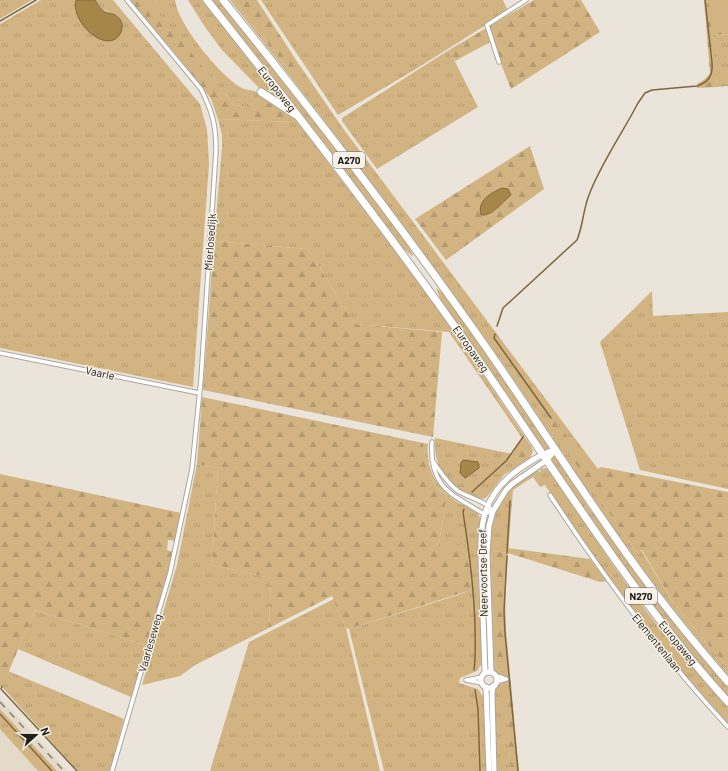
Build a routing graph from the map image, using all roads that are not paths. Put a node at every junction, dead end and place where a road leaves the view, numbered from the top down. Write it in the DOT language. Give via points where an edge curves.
graph roads {
  1 [pos="126,0"];
  2 [pos="207,0"];
  3 [pos="223,0"];
  4 [pos="526,0"];
  5 [pos="499,62"];
  6 [pos="261,92"];
  7 [pos="301,119"];
  8 [pos="0,353"];
  9 [pos="199,393"];
  10 [pos="432,442"];
  11 [pos="556,449"];
  12 [pos="543,453"];
  13 [pos="432,460"];
  14 [pos="547,460"];
  15 [pos="550,495"];
  16 [pos="487,505"];
  17 [pos="492,511"];
  18 [pos="183,513"];
  19 [pos="484,514"];
  20 [pos="486,674"];
  21 [pos="495,681"];
  22 [pos="728,682"];
  23 [pos="484,685"];
  24 [pos="728,702"];
  25 [pos="728,727"];
  26 [pos="112,771"];
  27 [pos="489,771"];
  28 [pos="494,771"];
  1 -- 9 [label="street, Mierlosedijk" via="201,89 214,118 214,190"];
  2 -- 7 [label="highway, Europaweg / A270"];
  3 -- 11 [label="highway, Europaweg / A270" via="333,138 420,255"];
  4 -- 5 [label="street" via="487,25"];
  6 -- 7 [label="highway, A270"];
  7 -- 12 [label="highway, Europaweg / A270" via="445,313"];
  8 -- 9 [label="street, Vaarle"];
  9 -- 18 [label="street, Mierlosedijk" via="192,469"];
  10 -- 13 [label="street"];
  11 -- 12 [label="street, Neervoortse Dreef"];
  11 -- 14 [label="street, Neervoortse Dreef"];
  11 -- 22 [label="highway, Europaweg / N270" via="641,574"];
  12 -- 14 [label="highway, Europaweg / N270"];
  12 -- 16 [label="street, Neervoortse Dreef" via="510,475"];
  13 -- 16 [label="street" via="447,482 458,491"];
  13 -- 19 [label="street" via="434,471 442,486"];
  14 -- 17 [label="street, Neervoortse Dreef" via="512,484"];
  14 -- 24 [label="highway, Europaweg / N270" via="637,591"];
  15 -- 25 [label="street, Elementenlaan" via="596,565 662,651"];
  16 -- 17 [label="street"];
  16 -- 19 [label="street, Neervoortse Dreef"];
  17 -- 19 [label="street"];
  17 -- 20 [label="street, Neervoortse Dreef" via="487,546"];
  18 -- 26 [label="street, Vaarleseweg" via="170,573"];
  19 -- 20 [label="street, Neervoortse Dreef" via="480,537"];
  20 -- 21 [label="street"];
  20 -- 23 [label="street"];
  20 -- 23 [label="street" via="466,680"];
  21 -- 23 [label="street" via="491,687"];
  21 -- 28 [label="street" via="492,694"];
  23 -- 27 [label="street"];
}
